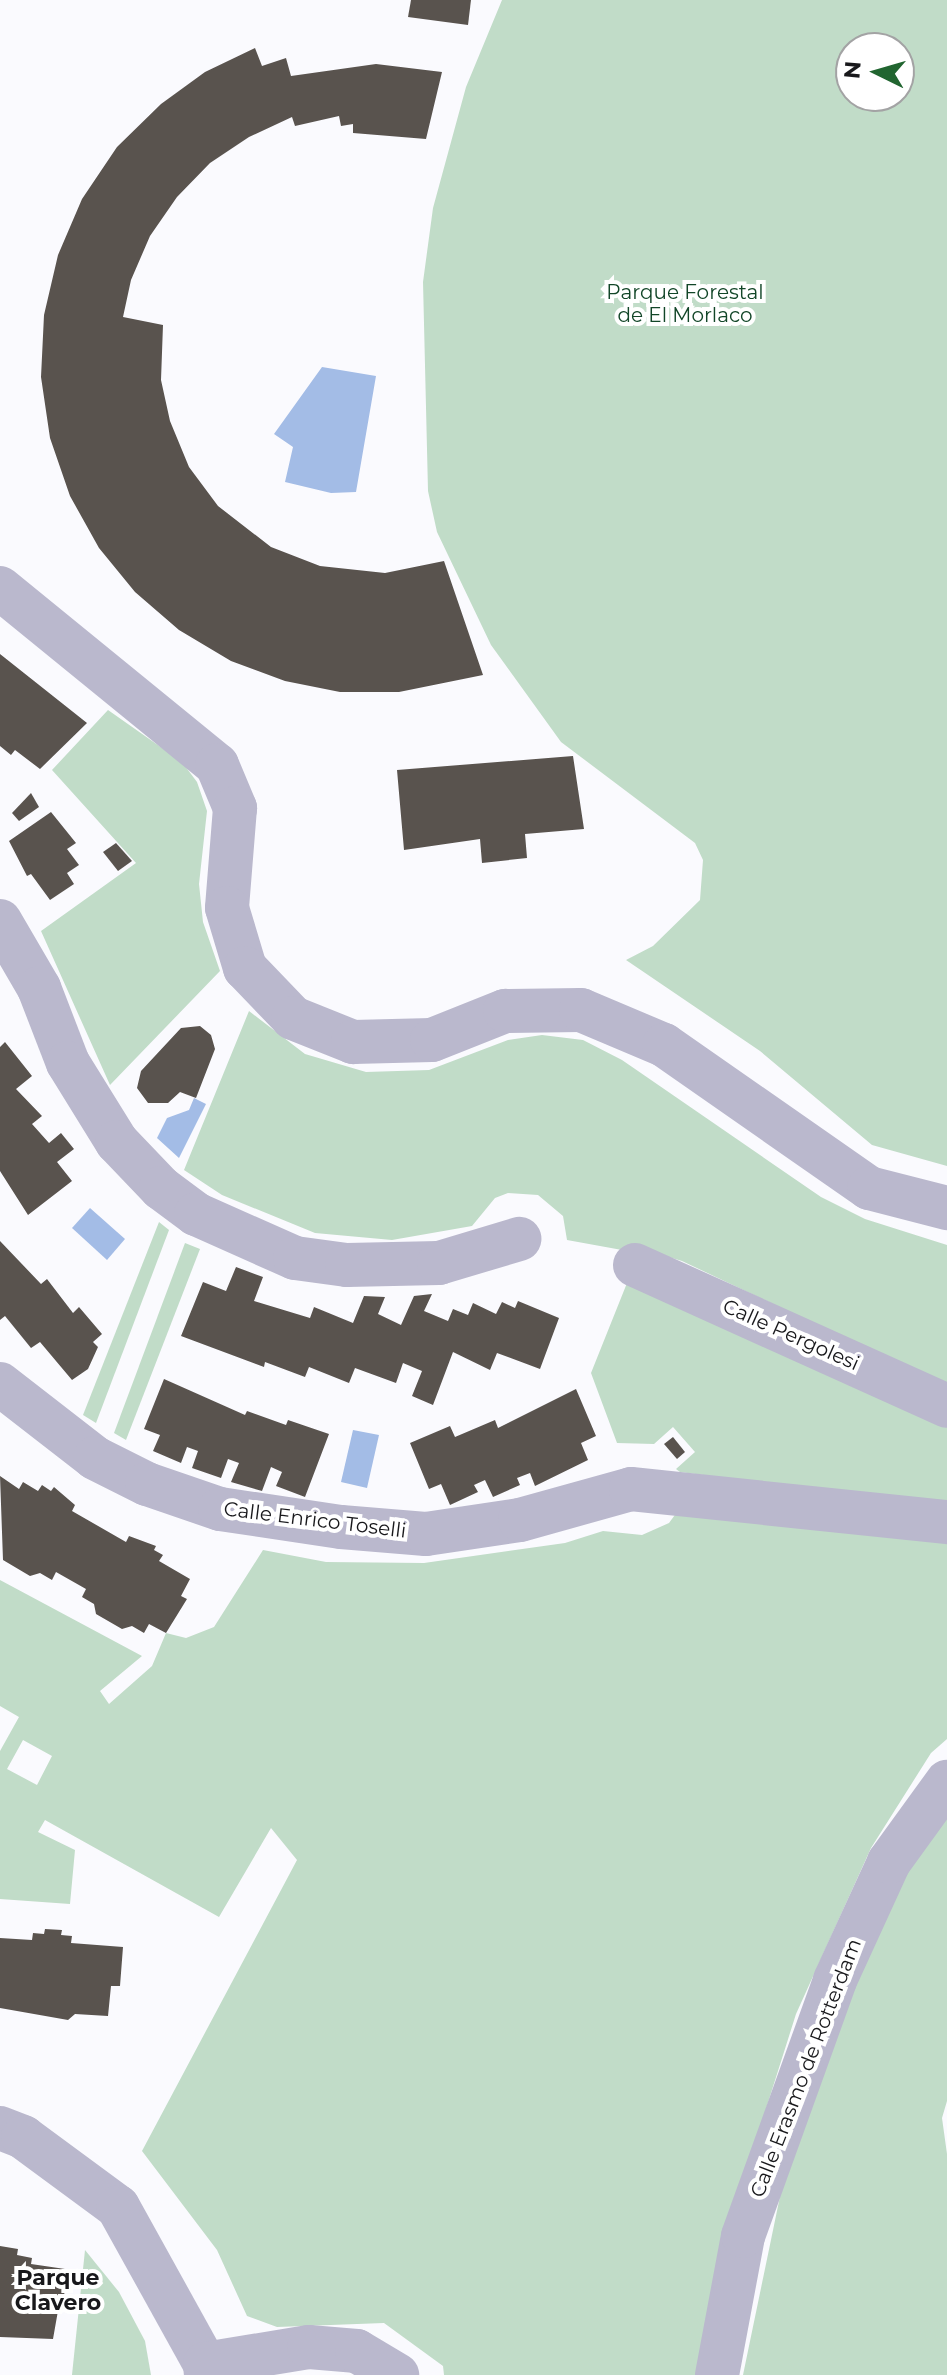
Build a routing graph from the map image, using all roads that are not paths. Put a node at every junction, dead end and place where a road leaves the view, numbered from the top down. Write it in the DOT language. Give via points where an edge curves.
graph roads {
  1 [pos="0,588"];
  2 [pos="0,921"];
  3 [pos="947,1208"];
  4 [pos="519,1239"];
  5 [pos="635,1265"];
  6 [pos="0,1384"];
  7 [pos="947,1406"];
  8 [pos="947,1522"];
  9 [pos="947,1782"];
  10 [pos="0,2128"];
  11 [pos="206,2370"];
  12 [pos="397,2375"];
  13 [pos="717,2375"];
  1 -- 3 [label="street" via="217,765 235,808 227,908 245,968 293,1018 353,1042 432,1040 505,1011 581,1010 664,1045 869,1188"];
  2 -- 4 [label="street" via="39,988 68,1063 117,1142 161,1188 196,1214 295,1258 347,1265 439,1263"];
  5 -- 7 [label="street, Calle Pergolesi"];
  6 -- 8 [label="street, Calle Enrico Toselli" via="95,1458 147,1484 220,1509 426,1534 520,1520 631,1489"];
  9 -- 13 [label="street, Calle Erasmo de Rotterdam" via="889,1862 835,1980 743,2236"];
  10 -- 11 [label="street" via="23,2137 118,2207"];
  11 -- 12 [label="street" via="309,2347 357,2351"];
}
